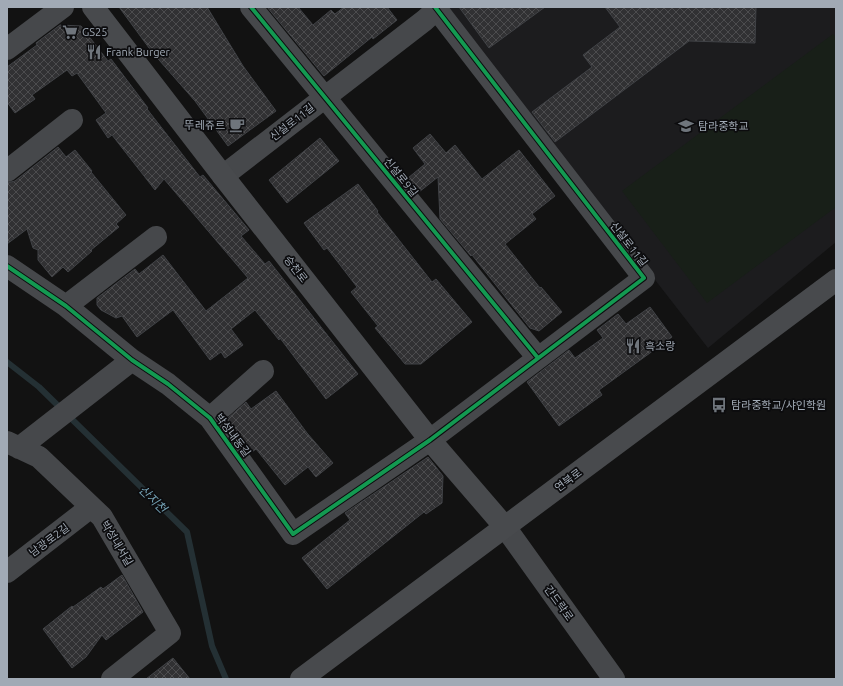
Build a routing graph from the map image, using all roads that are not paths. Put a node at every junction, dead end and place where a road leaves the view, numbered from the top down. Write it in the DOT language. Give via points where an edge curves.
graph roads {
  1 [pos="63,7"];
  2 [pos="92,7"];
  3 [pos="251,7"];
  4 [pos="437,8"];
  5 [pos="7,49"];
  6 [pos="324,97"];
  7 [pos="72,120"];
  8 [pos="7,171"];
  9 [pos="223,176"];
  10 [pos="156,237"];
  11 [pos="7,266"];
  12 [pos="836,280"];
  13 [pos="66,306"];
  14 [pos="538,358"];
  15 [pos="132,360"];
  16 [pos="263,371"];
  17 [pos="210,418"];
  18 [pos="430,440"];
  19 [pos="13,445"];
  20 [pos="92,508"];
  21 [pos="505,527"];
  22 [pos="7,572"];
  23 [pos="112,679"];
  24 [pos="301,679"];
  25 [pos="614,679"];
  1 -- 5 [label="street"];
  2 -- 9 [label="main road, 승천로"];
  3 -- 6 [label="street, 신설로9길"];
  4 -- 6 [label="street, 신설로11길" via="425,20"];
  4 -- 14 [label="street, 신설로11길" via="644,278"];
  6 -- 9 [label="street, 신설로11길"];
  6 -- 14 [label="street, 신설로9길"];
  7 -- 8 [label="street"];
  9 -- 18 [label="main road, 승천로"];
  10 -- 13 [label="street"];
  11 -- 13 [label="street, 박성내동길"];
  12 -- 21 [label="main road, 연북로"];
  13 -- 15 [label="street, 박성내동길"];
  14 -- 18 [label="street, 신설로11길"];
  15 -- 17 [label="street, 박성내동길" via="168,384"];
  15 -- 19 [label="street"];
  16 -- 17 [label="street"];
  17 -- 18 [label="street, 박성내동길" via="293,534"];
  18 -- 21 [label="main road, 승천로"];
  19 -- 20 [label="street, 박성내서길" via="39,457"];
  20 -- 22 [label="street, 남광로2길"];
  20 -- 23 [label="street, 박성내서길" via="102,517 170,633"];
  21 -- 24 [label="main road, 연북로"];
  21 -- 25 [label="street, 간드락로"];
}
